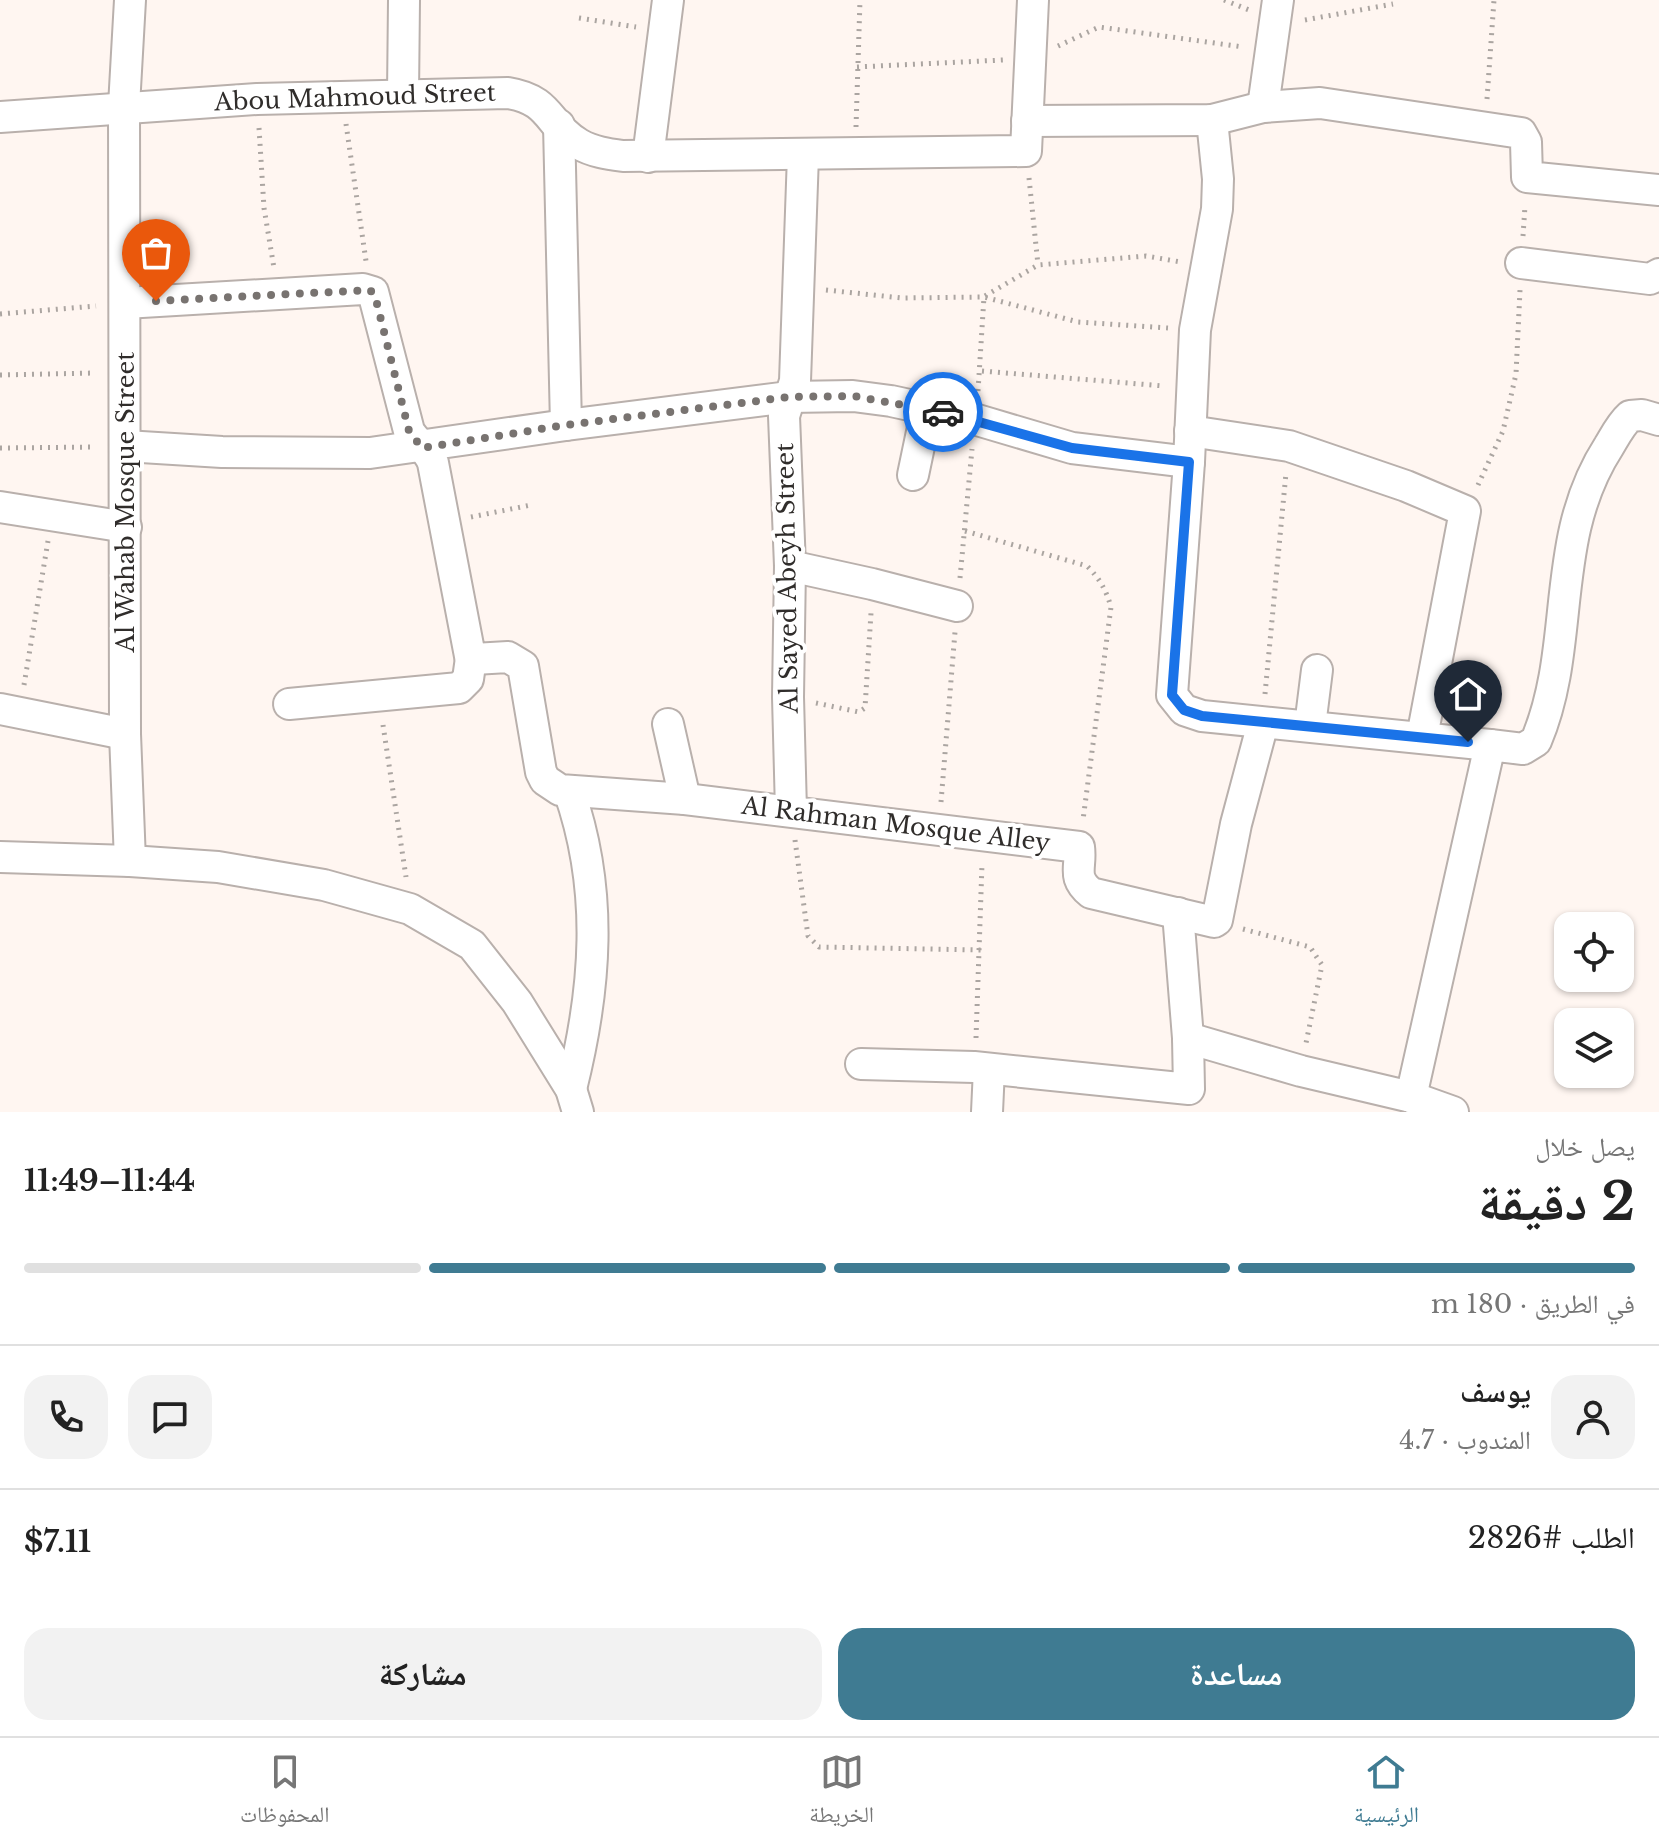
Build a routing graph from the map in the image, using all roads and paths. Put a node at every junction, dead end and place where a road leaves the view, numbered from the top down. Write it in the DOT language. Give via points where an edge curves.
graph roads {
  1 [pos="130,0"];
  2 [pos="404,0"];
  3 [pos="668,0"];
  4 [pos="860,0"];
  5 [pos="1033,0"];
  6 [pos="1494,0"];
  7 [pos="1393,4"];
  8 [pos="579,18"];
  9 [pos="1274,24"];
  10 [pos="664,34"];
  11 [pos="1030,59"];
  12 [pos="857,67"];
  13 [pos="1489,72"];
  14 [pos="403,95"];
  15 [pos="341,96"];
  16 [pos="257,99"];
  17 [pos="124,106"];
  18 [pos="1263,107"];
  19 [pos="0,117"];
  20 [pos="1212,120"];
  21 [pos="559,125"];
  22 [pos="1026,136"];
  23 [pos="803,155"];
  24 [pos="856,155"];
  25 [pos="648,157"];
  26 [pos="1527,177"];
  27 [pos="1659,190"];
  28 [pos="1521,263"];
  29 [pos="1038,265"];
  30 [pos="1206,267"];
  31 [pos="1659,274"];
  32 [pos="797,287"];
  33 [pos="370,290"];
  34 [pos="278,294"];
  35 [pos="984,297"];
  36 [pos="125,303"];
  37 [pos="0,314"];
  38 [pos="1195,330"];
  39 [pos="125,372"];
  40 [pos="0,375"];
  41 [pos="1192,389"];
  42 [pos="789,397"];
  43 [pos="927,408"];
  44 [pos="974,419"];
  45 [pos="1659,420"];
  46 [pos="566,425"];
  47 [pos="1190,431"];
  48 [pos="125,446"];
  49 [pos="1289,446"];
  50 [pos="0,448"];
  51 [pos="422,448"];
  52 [pos="1189,462"];
  53 [pos="913,475"];
  54 [pos="531,505"];
  55 [pos="0,507"];
  56 [pos="1465,511"];
  57 [pos="52,515"];
  58 [pos="442,522"];
  59 [pos="126,527"];
  60 [pos="965,531"];
  61 [pos="790,566"];
  62 [pos="872,584"];
  63 [pos="957,606"];
  64 [pos="471,658"];
  65 [pos="1317,670"];
  66 [pos="379,696"];
  67 [pos="788,697"];
  68 [pos="289,704"];
  69 [pos="10,711"];
  70 [pos="1263,723"];
  71 [pos="668,724"];
  72 [pos="1310,726"];
  73 [pos="125,734"];
  74 [pos="1422,737"];
  75 [pos="1490,745"];
  76 [pos="569,791"];
  77 [pos="685,799"];
  78 [pos="791,811"];
  79 [pos="939,832"];
  80 [pos="983,836"];
  81 [pos="1079,848"];
  82 [pos="0,857"];
  83 [pos="130,861"];
  84 [pos="410,909"];
  85 [pos="1178,913"];
  86 [pos="1215,922"];
  87 [pos="981,950"];
  88 [pos="1188,1038"];
  89 [pos="861,1064"];
  90 [pos="982,1068"];
  91 [pos="1301,1071"];
  92 [pos="1411,1097"];
  93 [pos="574,1101"];
  94 [pos="987,1112"];
  95 [pos="1453,1112"];
  1 -- 17 [label="street, Al Wahab Mosque Street"];
  2 -- 14 [label="street"];
  3 -- 10 [label="street"];
  4 -- 12 [label="path"];
  5 -- 11 [label="street"];
  6 -- 13 [label="path"];
  7 -- 9 [label="path"];
  8 -- 10 [label="path"];
  9 -- 11 [label="path" via="1099,27"];
  9 -- 18 [label="street"];
  10 -- 25 [label="street"];
  11 -- 12 [label="path"];
  11 -- 22 [label="street"];
  12 -- 24 [label="path"];
  14 -- 15 [label="street, Abou Mahmoud Street"];
  14 -- 21 [label="street, Abou Mahmoud Street" via="519,94 537,101"];
  15 -- 16 [label="street, Abou Mahmoud Street"];
  15 -- 33 [label="path"];
  16 -- 17 [label="street, Abou Mahmoud Street"];
  16 -- 34 [label="path" via="264,208"];
  17 -- 19 [label="street, Abou Mahmoud Street"];
  17 -- 36 [label="street, Al Wahab Mosque Street"];
  18 -- 20 [label="street, Abou Mahmoud Street"];
  18 -- 26 [label="street, Abou Mahmoud Street" via="1320,103 1516,131 1526,142"];
  20 -- 22 [label="street, Abou Mahmoud Street"];
  20 -- 30 [label="street" via="1217,209"];
  21 -- 25 [label="street, Abou Mahmoud Street" via="569,137 605,154"];
  21 -- 46 [label="street"];
  22 -- 24 [label="street, Abou Mahmoud Street"];
  22 -- 29 [label="path"];
  23 -- 24 [label="street, Abou Mahmoud Street"];
  23 -- 25 [label="street, Abou Mahmoud Street"];
  23 -- 32 [label="street, Al Sayed Abeyh Street"];
  26 -- 27 [label="street"];
  26 -- 28 [label="path"];
  28 -- 31 [label="street" via="1650,279"];
  28 -- 56 [label="path" via="1516,374 1503,431"];
  29 -- 30 [label="path" via="1146,256"];
  29 -- 35 [label="path"];
  30 -- 38 [label="street"];
  32 -- 35 [label="path" via="902,298"];
  32 -- 42 [label="street, Al Sayed Abeyh Street" via="795,381"];
  33 -- 34 [label="street"];
  33 -- 51 [label="street" via="409,431"];
  34 -- 36 [label="street"];
  35 -- 38 [label="path" via="1078,322"];
  35 -- 41 [label="path" via="982,371"];
  36 -- 37 [label="path"];
  36 -- 39 [label="street, Al Wahab Mosque Street"];
  38 -- 41 [label="street"];
  39 -- 40 [label="path"];
  39 -- 48 [label="street, Al Wahab Mosque Street"];
  41 -- 47 [label="street"];
  42 -- 43 [label="street" via="853,396"];
  42 -- 46 [label="street"];
  42 -- 61 [label="street, Al Sayed Abeyh Street" via="784,416"];
  43 -- 44 [label="street"];
  43 -- 53 [label="street"];
  44 -- 52 [label="street" via="1072,448"];
  44 -- 60 [label="path"];
  45 -- 75 [label="street" via="1636,415 1625,420 1593,473 1566,572 1559,657 1536,741 1523,749"];
  46 -- 51 [label="street"];
  47 -- 49 [label="street"];
  47 -- 52 [label="street"];
  48 -- 50 [label="path"];
  48 -- 51 [label="street" via="370,453"];
  48 -- 59 [label="street, Al Wahab Mosque Street"];
  49 -- 56 [label="street"];
  49 -- 70 [label="path"];
  51 -- 58 [label="street" via="433,463"];
  52 -- 70 [label="street" via="1172,695 1192,715"];
  54 -- 58 [label="path"];
  55 -- 57 [label="street"];
  56 -- 74 [label="street"];
  57 -- 59 [label="street"];
  57 -- 69 [label="path"];
  58 -- 64 [label="street"];
  59 -- 73 [label="street, Al Wahab Mosque Street"];
  60 -- 63 [label="path"];
  60 -- 81 [label="path" via="1087,566 1107,593 1111,607"];
  61 -- 62 [label="street"];
  61 -- 67 [label="street, Al Sayed Abeyh Street"];
  62 -- 63 [label="street"];
  62 -- 67 [label="path" via="865,708 859,712"];
  63 -- 79 [label="path"];
  64 -- 66 [label="street" via="468,679 459,688"];
  64 -- 76 [label="street" via="508,657 523,666 541,772 552,786"];
  65 -- 72 [label="street"];
  66 -- 68 [label="street"];
  66 -- 84 [label="path"];
  67 -- 78 [label="street, Al Sayed Abeyh Street"];
  69 -- 73 [label="street"];
  70 -- 72 [label="street"];
  70 -- 86 [label="street"];
  71 -- 77 [label="street"];
  72 -- 74 [label="street"];
  73 -- 83 [label="street, Al Wahab Mosque Street"];
  74 -- 75 [label="street"];
  75 -- 92 [label="street"];
  76 -- 77 [label="street, Al Rahman Mosque Alley"];
  76 -- 93 [label="street" via="588,862 593,968"];
  77 -- 78 [label="street, Al Rahman Mosque Alley"];
  78 -- 79 [label="street, Al Rahman Mosque Alley"];
  78 -- 87 [label="path" via="810,941 826,949"];
  79 -- 80 [label="street, Al Rahman Mosque Alley"];
  80 -- 81 [label="street, Al Rahman Mosque Alley"];
  80 -- 87 [label="path"];
  81 -- 85 [label="street, Al Rahman Mosque Alley" via="1078,875 1091,893"];
  82 -- 83 [label="street"];
  83 -- 84 [label="street" via="218,867 324,885"];
  84 -- 93 [label="street" via="472,945 517,1002"];
  85 -- 86 [label="street, Al Rahman Mosque Alley"];
  85 -- 88 [label="street"];
  86 -- 91 [label="path" via="1310,947 1317,955 1322,965"];
  87 -- 90 [label="path"];
  88 -- 90 [label="street" via="1189,1089"];
  88 -- 91 [label="street"];
  89 -- 90 [label="street"];
  90 -- 94 [label="street"];
  91 -- 92 [label="street"];
  92 -- 95 [label="street"];
}
